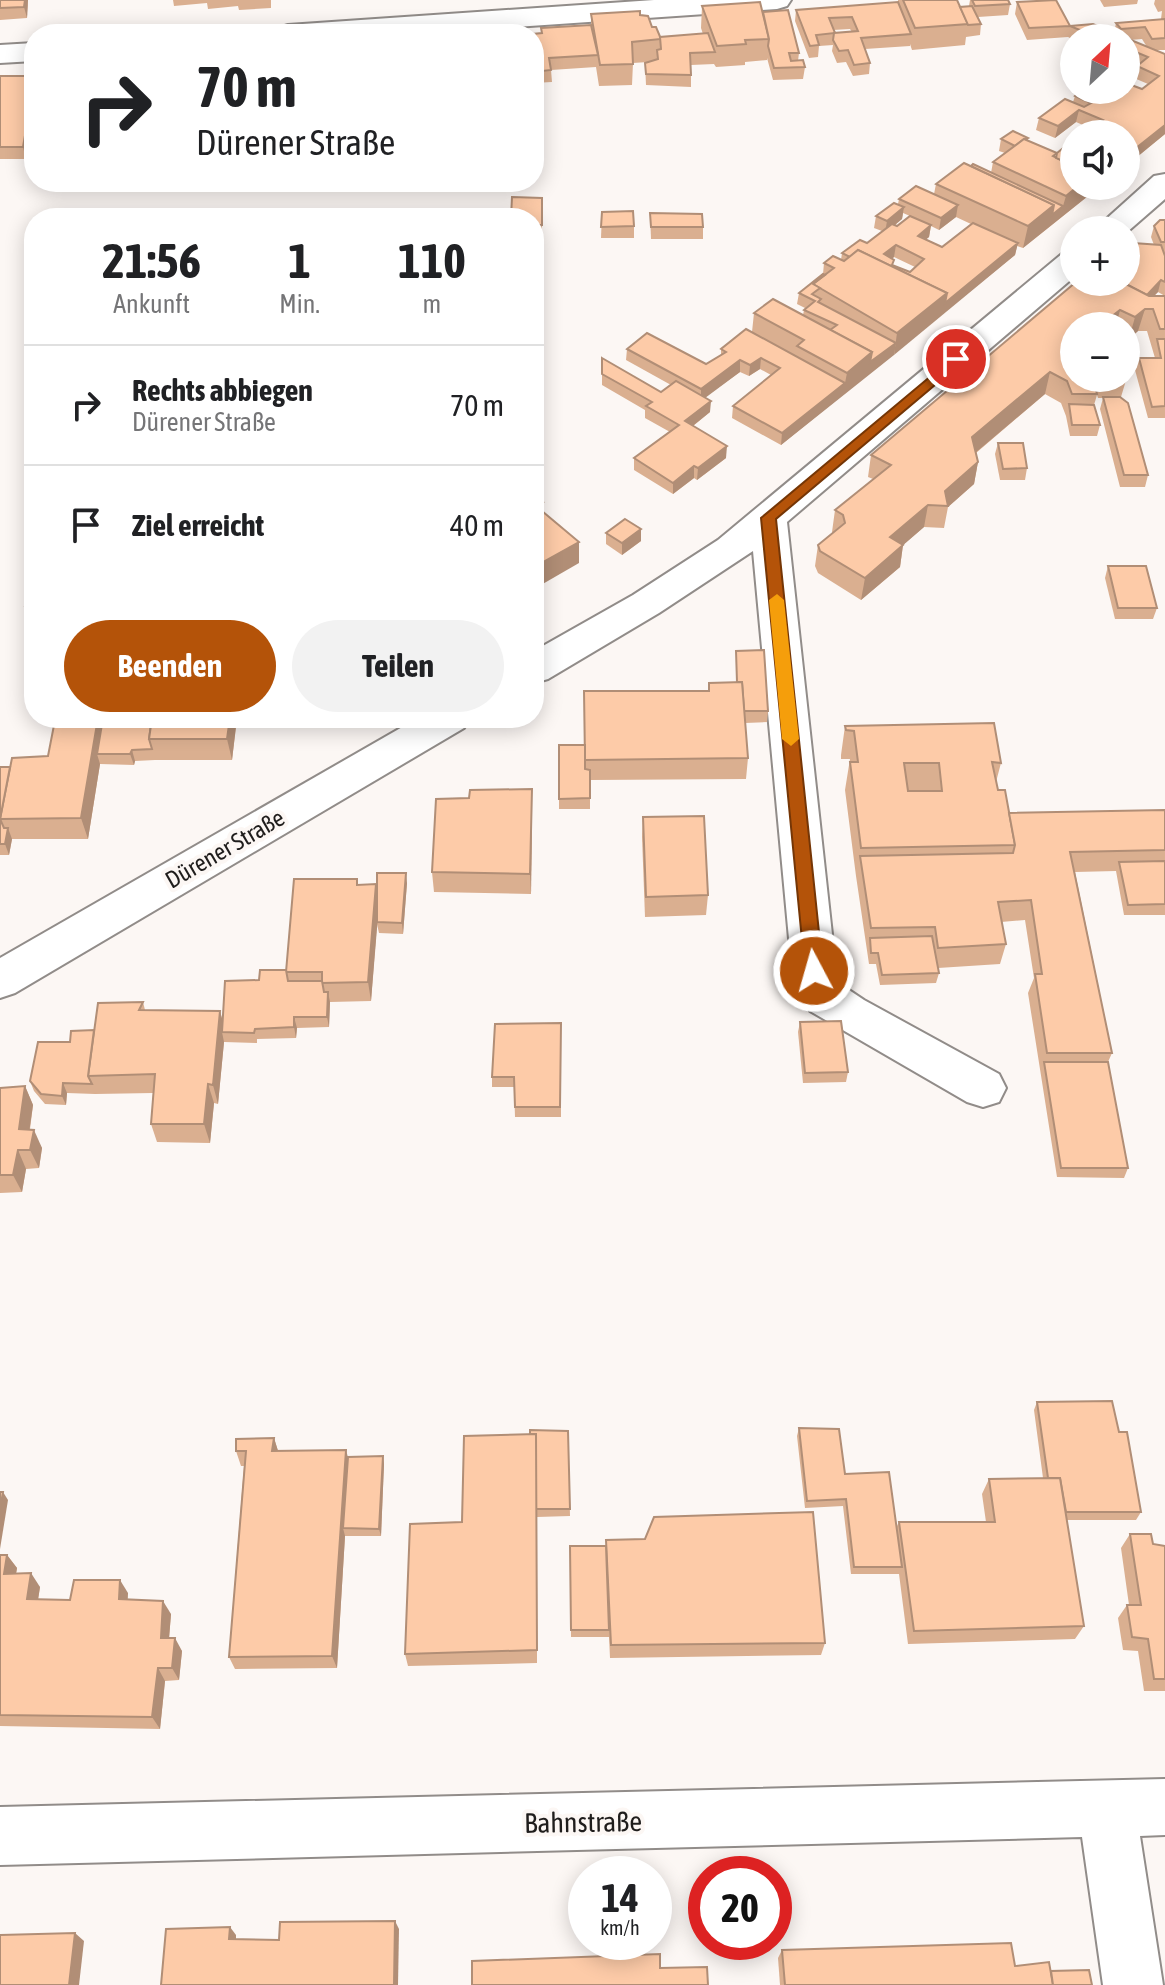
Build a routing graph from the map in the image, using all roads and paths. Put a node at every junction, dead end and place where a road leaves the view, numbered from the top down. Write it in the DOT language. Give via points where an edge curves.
graph roads {
  1 [pos="777,0"];
  2 [pos="668,3"];
  3 [pos="411,24"];
  4 [pos="24,53"];
  5 [pos="0,54"];
  6 [pos="1160,194"];
  7 [pos="1129,216"];
  8 [pos="1060,272"];
  9 [pos="768,518"];
  10 [pos="544,663"];
  11 [pos="433,728"];
  12 [pos="0,980"];
  13 [pos="983,1088"];
  14 [pos="1165,1807"];
  15 [pos="1107,1810"];
  16 [pos="0,1836"];
  17 [pos="1133,1985"];
  1 -- 2 [label="street"];
  2 -- 3 [label="street"];
  4 -- 5 [label="street"];
  6 -- 7 [label="street"];
  8 -- 9 [label="street"];
  9 -- 10 [label="street" via="731,549"];
  9 -- 13 [label="street" via="814,971 826,998"];
  11 -- 12 [label="street, Dürener Straße"];
  14 -- 15 [label="street, Bahnstraße"];
  15 -- 16 [label="street, Bahnstraße"];
  15 -- 17 [label="street"];
}
